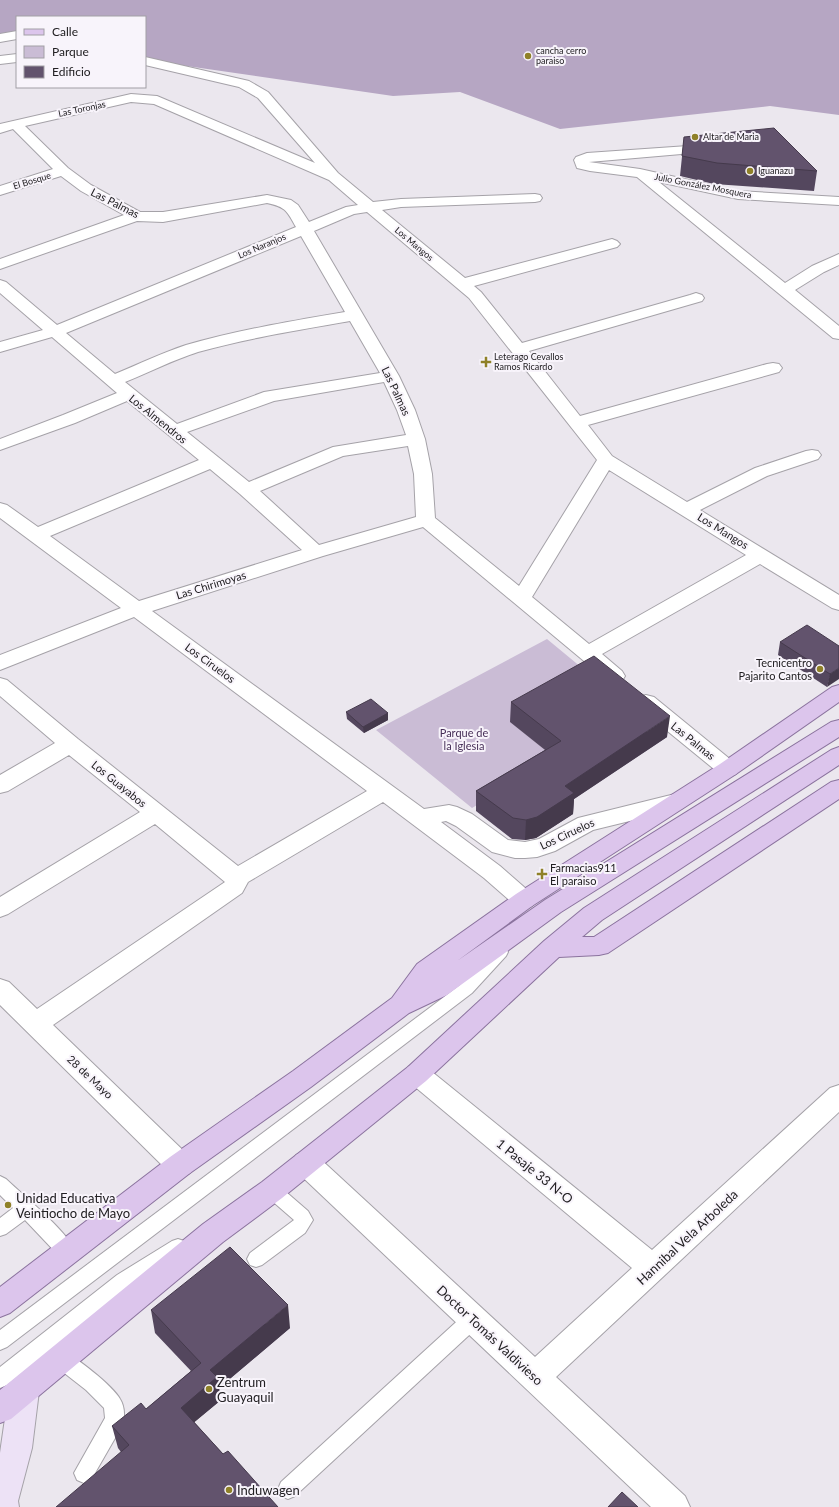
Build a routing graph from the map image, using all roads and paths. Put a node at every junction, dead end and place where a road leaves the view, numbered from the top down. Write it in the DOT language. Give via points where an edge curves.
graph roads {
  1 [pos="16,35"];
  2 [pos="0,38"];
  3 [pos="16,58"];
  4 [pos="0,60"];
  5 [pos="146,61"];
  6 [pos="164,103"];
  7 [pos="15,124"];
  8 [pos="0,129"];
  9 [pos="688,150"];
  10 [pos="63,171"];
  11 [pos="640,174"];
  12 [pos="334,177"];
  13 [pos="0,191"];
  14 [pos="535,198"];
  15 [pos="839,201"];
  16 [pos="370,206"];
  17 [pos="136,216"];
  18 [pos="304,228"];
  19 [pos="612,244"];
  20 [pos="839,259"];
  21 [pos="0,264"];
  22 [pos="462,284"];
  23 [pos="0,285"];
  24 [pos="784,290"];
  25 [pos="696,298"];
  26 [pos="355,316"];
  27 [pos="56,331"];
  28 [pos="839,334"];
  29 [pos="0,347"];
  30 [pos="519,349"];
  31 [pos="773,368"];
  32 [pos="390,376"];
  33 [pos="113,381"];
  34 [pos="128,394"];
  35 [pos="576,423"];
  36 [pos="174,430"];
  37 [pos="416,439"];
  38 [pos="0,445"];
  39 [pos="812,455"];
  40 [pos="606,460"];
  41 [pos="211,462"];
  42 [pos="247,490"];
  43 [pos="0,508"];
  44 [pos="687,509"];
  45 [pos="426,520"];
  46 [pos="36,535"];
  47 [pos="316,552"];
  48 [pos="761,555"];
  49 [pos="521,599"];
  50 [pos="839,604"];
  51 [pos="136,609"];
  52 [pos="588,653"];
  53 [pos="0,663"];
  54 [pos="0,685"];
  55 [pos="836,696"];
  56 [pos="839,728"];
  57 [pos="70,744"];
  58 [pos="839,755"];
  59 [pos="728,769"];
  60 [pos="0,785"];
  61 [pos="839,788"];
  62 [pos="384,791"];
  63 [pos="675,802"];
  64 [pos="155,813"];
  65 [pos="420,818"];
  66 [pos="236,881"];
  67 [pos="524,900"];
  68 [pos="0,908"];
  69 [pos="524,927"];
  70 [pos="553,948"];
  71 [pos="0,989"];
  72 [pos="400,1006"];
  73 [pos="35,1024"];
  74 [pos="417,1074"];
  75 [pos="839,1096"];
  76 [pos="306,1163"];
  77 [pos="180,1165"];
  78 [pos="0,1184"];
  79 [pos="272,1190"];
  80 [pos="26,1209"];
  81 [pos="0,1228"];
  82 [pos="67,1252"];
  83 [pos="256,1259"];
  84 [pos="653,1268"];
  85 [pos="0,1304"];
  86 [pos="473,1319"];
  87 [pos="0,1341"];
  88 [pos="61,1359"];
  89 [pos="535,1377"];
  90 [pos="12,1385"];
  91 [pos="0,1409"];
  92 [pos="84,1473"];
  93 [pos="288,1489"];
  94 [pos="2,1504"];
  95 [pos="674,1507"];
  1 -- 2 [label="street"];
  3 -- 4 [label="street"];
  5 -- 12 [label="street" via="244,84 263,95"];
  6 -- 7 [label="street, Las Toronjas" via="131,98"];
  6 -- 12 [label="street, Los Mangos"];
  7 -- 8 [label="street, Las Toronjas"];
  7 -- 10 [label="street, Las Palmas"];
  9 -- 11 [label="street, Julio González Mosquera" via="587,157 581,160 582,165 590,167"];
  10 -- 13 [label="street, El Bosque"];
  10 -- 17 [label="street, Las Palmas" via="86,188"];
  11 -- 15 [label="street, Julio González Mosquera" via="738,195"];
  11 -- 24 [label="street"];
  12 -- 16 [label="street, Los Mangos"];
  14 -- 16 [label="street, Los Naranjos" via="427,201"];
  16 -- 18 [label="street, Los Naranjos" via="345,212"];
  16 -- 22 [label="street, Los Mangos"];
  17 -- 18 [label="street, Las Palmas" via="163,217 258,200 272,200 286,203 293,208"];
  17 -- 21 [label="street"];
  18 -- 26 [label="street, Las Palmas"];
  18 -- 27 [label="street, Los Naranjos"];
  19 -- 22 [label="street"];
  20 -- 24 [label="street"];
  22 -- 30 [label="street, Los Mangos" via="476,295"];
  23 -- 27 [label="street, Los Almendros"];
  24 -- 28 [label="street"];
  25 -- 30 [label="street"];
  26 -- 32 [label="street, Las Palmas"];
  26 -- 33 [label="street" via="224,340 190,350"];
  27 -- 29 [label="street, Los Naranjos"];
  27 -- 33 [label="street, Los Almendros"];
  30 -- 35 [label="street, Los Mangos"];
  31 -- 35 [label="street"];
  32 -- 36 [label="street" via="270,396"];
  32 -- 37 [label="street, Las Palmas"];
  33 -- 34 [label="street, Los Almendros"];
  34 -- 36 [label="street, Los Almendros"];
  34 -- 38 [label="street"];
  35 -- 40 [label="street, Los Mangos"];
  36 -- 41 [label="street, Los Almendros"];
  37 -- 42 [label="street" via="339,451"];
  37 -- 45 [label="street, Las Palmas" via="423,474"];
  39 -- 44 [label="street" via="761,472"];
  40 -- 44 [label="street, Los Mangos"];
  40 -- 49 [label="street"];
  41 -- 42 [label="street, Los Almendros"];
  41 -- 46 [label="street"];
  42 -- 47 [label="street, Los Almendros"];
  43 -- 46 [label="street, Los Ciruelos"];
  44 -- 48 [label="street, Los Mangos"];
  45 -- 47 [label="street, Las Chirimoyas"];
  45 -- 49 [label="street, Las Palmas"];
  46 -- 51 [label="street, Los Ciruelos"];
  47 -- 51 [label="street, Las Chirimoyas"];
  48 -- 50 [label="street, Los Mangos"];
  48 -- 52 [label="street"];
  49 -- 52 [label="street, Las Palmas"];
  51 -- 53 [label="street, Las Chirimoyas"];
  51 -- 62 [label="street, Los Ciruelos"];
  52 -- 59 [label="street, Las Palmas"];
  54 -- 57 [label="street, Los Guayabos"];
  55 -- 59 [label="main road"];
  56 -- 69 [label="main road" via="552,906"];
  57 -- 60 [label="street"];
  57 -- 64 [label="street, Los Guayabos"];
  58 -- 70 [label="main road" via="593,914"];
  59 -- 63 [label="main road"];
  61 -- 70 [label="main road" via="599,946"];
  62 -- 65 [label="street, Los Ciruelos"];
  62 -- 66 [label="street"];
  63 -- 65 [label="street, Los Ciruelos" via="592,822 547,845 525,850 500,846 464,820 449,814"];
  63 -- 67 [label="main road"];
  64 -- 66 [label="street, Los Guayabos" via="234,875"];
  64 -- 68 [label="street"];
  65 -- 67 [label="street, Los Ciruelos" via="492,872"];
  66 -- 73 [label="street" via="234,887"];
  67 -- 72 [label="main road" via="426,971"];
  69 -- 72 [label="main road" via="438,988"];
  69 -- 87 [label="lane" via="466,988"];
  70 -- 74 [label="main road"];
  71 -- 73 [label="street, 28 de Mayo"];
  72 -- 77 [label="main road"];
  73 -- 77 [label="street, 28 de Mayo"];
  74 -- 76 [label="main road"];
  74 -- 84 [label="street, 1 Pasaje 33 N-O"];
  75 -- 84 [label="street, Hannibal Vela Arboleda"];
  76 -- 79 [label="main road"];
  76 -- 86 [label="street, Doctor Tomás Valdivieso"];
  77 -- 82 [label="main road"];
  78 -- 80 [label="lane"];
  79 -- 83 [label="lane" via="304,1220 299,1227"];
  79 -- 88 [label="main road" via="212,1233"];
  79 -- 90 [label="lane" via="123,1281"];
  80 -- 81 [label="lane"];
  80 -- 82 [label="lane"];
  82 -- 85 [label="main road"];
  84 -- 89 [label="street, Hannibal Vela Arboleda"];
  86 -- 89 [label="street, Doctor Tomás Valdivieso"];
  86 -- 93 [label="lane"];
  88 -- 90 [label="main road"];
  88 -- 92 [label="lane" via="93,1384 113,1404 115,1419"];
  89 -- 95 [label="street, Doctor Tomás Valdivieso"];
  90 -- 91 [label="main road"];
  90 -- 94 [label="street" via="17,1448"];
}
